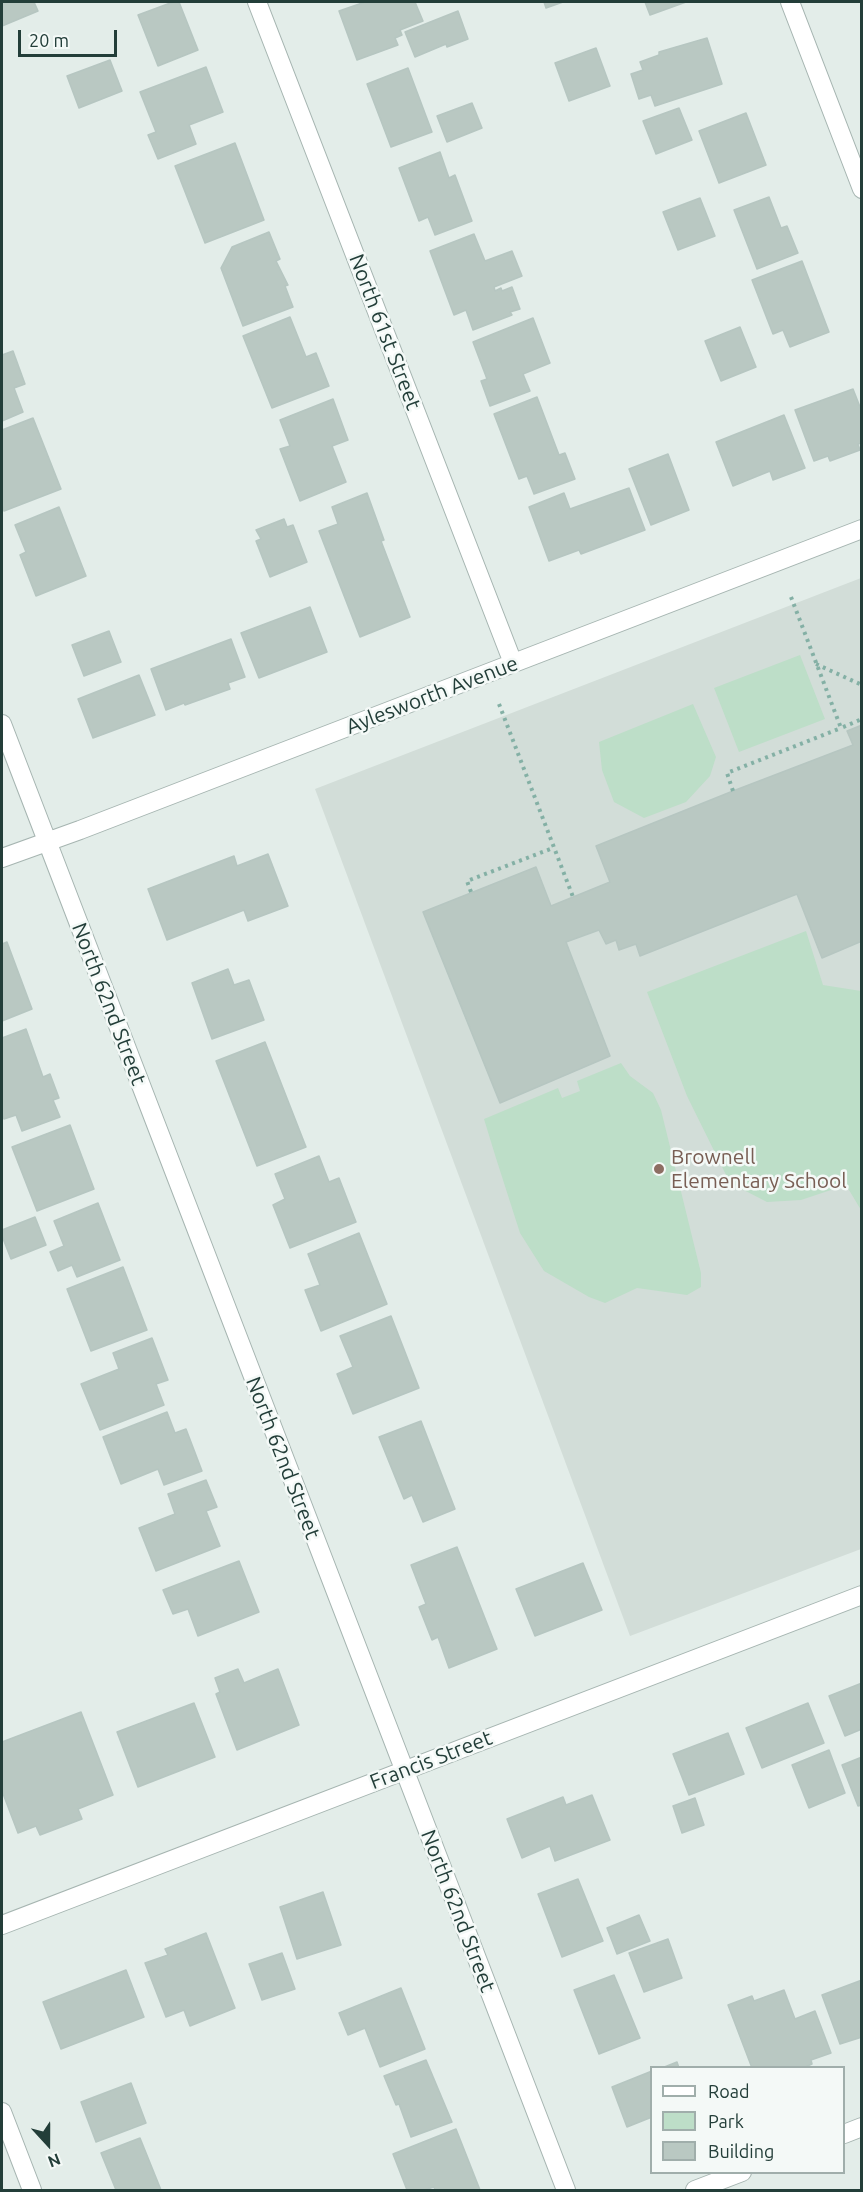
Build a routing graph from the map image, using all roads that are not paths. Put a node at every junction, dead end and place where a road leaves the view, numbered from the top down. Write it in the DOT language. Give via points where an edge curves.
graph roads {
  1 [pos="257,2"];
  2 [pos="790,2"];
  3 [pos="861,189"];
  4 [pos="861,530"];
  5 [pos="513,663"];
  6 [pos="2,724"];
  7 [pos="46,842"];
  8 [pos="2,858"];
  9 [pos="861,1595"];
  10 [pos="403,1771"];
  11 [pos="2,1925"];
  12 [pos="2,2112"];
  13 [pos="861,2127"];
  14 [pos="845,2133"];
  15 [pos="737,2174"];
  16 [pos="32,2190"];
  17 [pos="566,2190"];
  18 [pos="694,2190"];
  1 -- 5 [label="street, North 61st Street"];
  2 -- 3 [label="street"];
  4 -- 5 [label="street, Aylesworth Avenue"];
  5 -- 7 [label="street, Aylesworth Avenue"];
  6 -- 7 [label="street, North 62nd Street"];
  7 -- 8 [label="street, Aylesworth Avenue"];
  7 -- 10 [label="street, North 62nd Street"];
  9 -- 10 [label="street, Francis Street"];
  10 -- 11 [label="street, Francis Street"];
  10 -- 17 [label="street, North 62nd Street"];
  12 -- 16 [label="street"];
  13 -- 14 [label="street"];
  15 -- 18 [label="street"];
}
